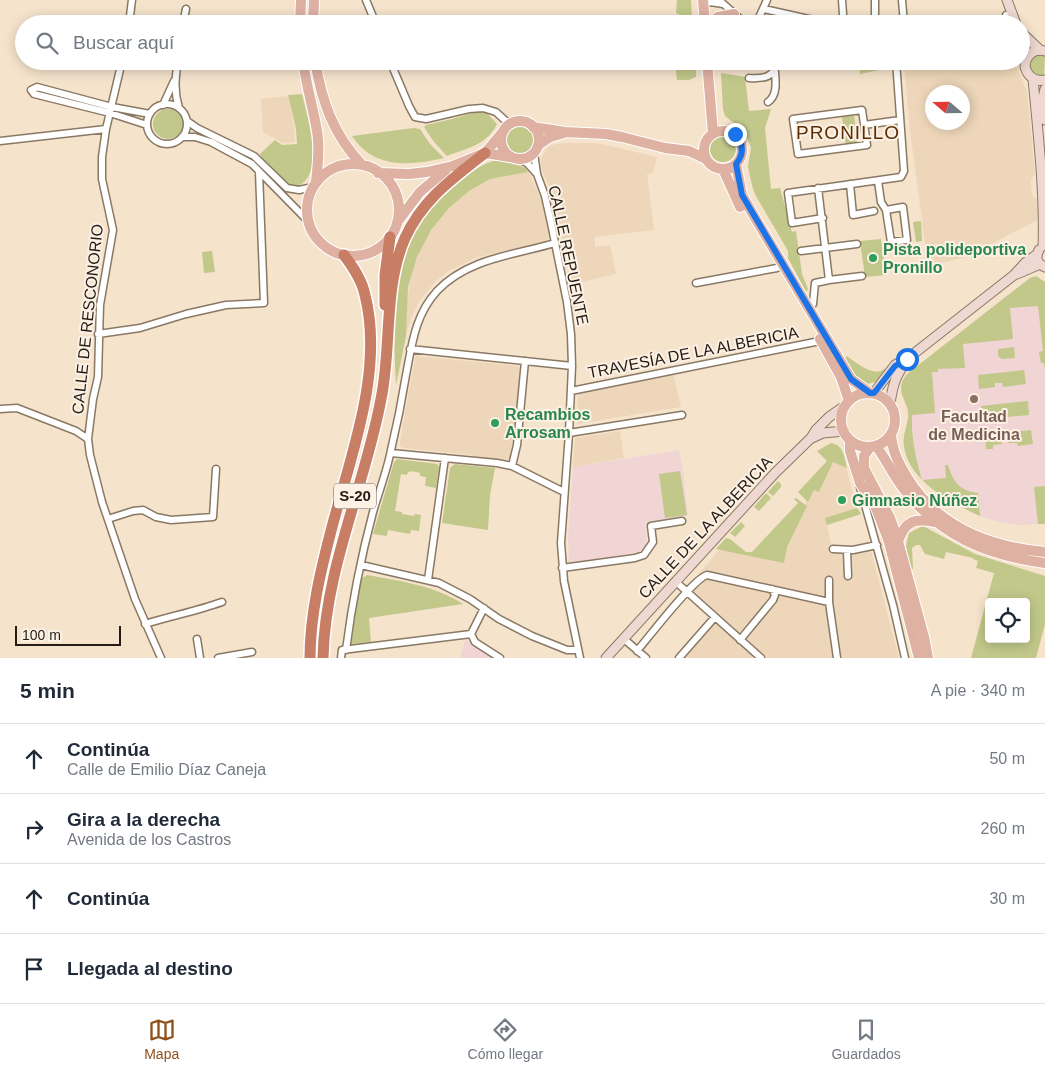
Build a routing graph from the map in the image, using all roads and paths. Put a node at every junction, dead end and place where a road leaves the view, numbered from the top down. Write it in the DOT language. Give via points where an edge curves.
graph roads {
  1 [pos="132,0"];
  2 [pos="301,0"];
  3 [pos="314,0"];
  4 [pos="366,0"];
  5 [pos="767,0"];
  6 [pos="842,0"];
  7 [pos="875,0"];
  8 [pos="902,0"];
  9 [pos="1005,0"];
  10 [pos="711,2"];
  11 [pos="186,8"];
  12 [pos="764,9"];
  13 [pos="734,14"];
  14 [pos="130,15"];
  15 [pos="185,15"];
  16 [pos="300,15"];
  17 [pos="313,15"];
  18 [pos="372,15"];
  19 [pos="709,15"];
  20 [pos="729,15"];
  21 [pos="761,15"];
  22 [pos="791,15"];
  23 [pos="843,15"];
  24 [pos="876,15"];
  25 [pos="903,15"];
  26 [pos="1006,15"];
  27 [pos="1012,15"];
  28 [pos="1030,42"];
  29 [pos="1039,51"];
  30 [pos="120,70"];
  31 [pos="176,70"];
  32 [pos="304,70"];
  33 [pos="316,70"];
  34 [pos="394,70"];
  35 [pos="706,70"];
  36 [pos="713,70"];
  37 [pos="897,70"];
  38 [pos="1026,70"];
  39 [pos="775,72"];
  40 [pos="175,77"];
  41 [pos="749,78"];
  42 [pos="1033,79"];
  43 [pos="1045,80"];
  44 [pos="1045,89"];
  45 [pos="768,102"];
  46 [pos="163,105"];
  47 [pos="179,108"];
  48 [pos="111,110"];
  49 [pos="150,114"];
  50 [pos="900,120"];
  51 [pos="1045,120"];
  52 [pos="187,121"];
  53 [pos="509,124"];
  54 [pos="147,125"];
  55 [pos="864,125"];
  56 [pos="534,126"];
  57 [pos="106,129"];
  58 [pos="725,130"];
  59 [pos="565,132"];
  60 [pos="502,133"];
  61 [pos="182,137"];
  62 [pos="709,137"];
  63 [pos="0,141"];
  64 [pos="536,149"];
  65 [pos="689,151"];
  66 [pos="485,153"];
  67 [pos="514,158"];
  68 [pos="706,158"];
  69 [pos="736,164"];
  70 [pos="362,165"];
  71 [pos="453,166"];
  72 [pos="723,169"];
  73 [pos="259,172"];
  74 [pos="378,173"];
  75 [pos="537,174"];
  76 [pos="878,181"];
  77 [pos="315,184"];
  78 [pos="850,184"];
  79 [pos="272,185"];
  80 [pos="818,188"];
  81 [pos="261,202"];
  82 [pos="886,210"];
  83 [pos="874,211"];
  84 [pos="823,218"];
  85 [pos="308,221"];
  86 [pos="397,222"];
  87 [pos="390,237"];
  88 [pos="555,243"];
  89 [pos="857,244"];
  90 [pos="1044,246"];
  91 [pos="826,248"];
  92 [pos="801,251"];
  93 [pos="344,255"];
  94 [pos="1036,255"];
  95 [pos="1042,266"];
  96 [pos="777,268"];
  97 [pos="1014,275"];
  98 [pos="862,276"];
  99 [pos="829,280"];
  100 [pos="696,283"];
  101 [pos="808,308"];
  102 [pos="98,334"];
  103 [pos="388,334"];
  104 [pos="820,341"];
  105 [pos="410,349"];
  106 [pos="907,359"];
  107 [pos="525,361"];
  108 [pos="572,366"];
  109 [pos="571,391"];
  110 [pos="872,393"];
  111 [pos="847,403"];
  112 [pos="890,404"];
  113 [pos="0,409"];
  114 [pos="682,415"];
  115 [pos="844,431"];
  116 [pos="569,432"];
  117 [pos="891,434"];
  118 [pos="811,438"];
  119 [pos="88,439"];
  120 [pos="850,440"];
  121 [pos="873,447"];
  122 [pos="391,452"];
  123 [pos="446,458"];
  124 [pos="512,466"];
  125 [pos="216,470"];
  126 [pos="860,483"];
  127 [pos="564,492"];
  128 [pos="108,519"];
  129 [pos="682,521"];
  130 [pos="935,522"];
  131 [pos="898,541"];
  132 [pos="877,545"];
  133 [pos="833,549"];
  134 [pos="847,551"];
  135 [pos="1045,552"];
  136 [pos="1045,563"];
  137 [pos="361,565"];
  138 [pos="562,568"];
  139 [pos="848,576"];
  140 [pos="428,580"];
  141 [pos="829,580"];
  142 [pos="675,581"];
  143 [pos="772,589"];
  144 [pos="687,592"];
  145 [pos="222,602"];
  146 [pos="829,602"];
  147 [pos="484,608"];
  148 [pos="714,618"];
  149 [pos="145,624"];
  150 [pos="471,634"];
  151 [pos="197,639"];
  152 [pos="624,639"];
  153 [pos="740,640"];
  154 [pos="344,650"];
  155 [pos="578,650"];
  156 [pos="637,651"];
  157 [pos="252,652"];
  158 [pos="608,657"];
  159 [pos="161,658"];
  160 [pos="200,658"];
  161 [pos="218,658"];
  162 [pos="310,658"];
  163 [pos="323,658"];
  164 [pos="342,658"];
  165 [pos="500,658"];
  166 [pos="580,658"];
  167 [pos="646,658"];
  168 [pos="679,658"];
  169 [pos="761,658"];
  170 [pos="837,658"];
  171 [pos="905,658"];
  172 [pos="919,658"];
  173 [pos="928,658"];
  1 -- 14 [label="street"];
  2 -- 16 [label="main road"];
  3 -- 17 [label="main road"];
  4 -- 18 [label="street"];
  5 -- 12 [label="street"];
  6 -- 23 [label="street"];
  7 -- 24 [label="street"];
  8 -- 25 [label="street"];
  9 -- 26 [label="main road"];
  9 -- 27 [label="main road"];
  10 -- 13 [label="street"];
  10 -- 19 [label="main road"];
  11 -- 15 [label="street"];
  12 -- 21 [label="street"];
  12 -- 22 [label="street"];
  13 -- 20 [label="main road"];
  28 -- 29 [label="main road"];
  30 -- 48 [label="street, CALLE DE RESCONORIO"];
  31 -- 40 [label="street"];
  32 -- 77 [label="main road" via="317,132 319,158"];
  33 -- 70 [label="main road" via="329,117"];
  34 -- 53 [label="street" via="415,117 426,120 483,108 496,112"];
  35 -- 62 [label="main road"];
  36 -- 58 [label="main road" via="716,114"];
  37 -- 50 [label="street"];
  38 -- 42 [label="main road"];
  39 -- 41 [label="street" via="766,77"];
  39 -- 45 [label="street" via="776,87"];
  40 -- 46 [label="street"];
  40 -- 47 [label="street" via="175,97"];
  42 -- 43 [label="main road"];
  42 -- 90 [label="main road"];
  44 -- 51 [label="main road"];
  46 -- 47 [label="street"];
  46 -- 49 [label="street"];
  47 -- 52 [label="street"];
  48 -- 48 [label="street" via="38,87 32,90 34,94"];
  48 -- 49 [label="street"];
  48 -- 54 [label="street"];
  48 -- 57 [label="street, CALLE DE RESCONORIO"];
  49 -- 54 [label="street"];
  50 -- 55 [label="street"];
  50 -- 76 [label="street" via="904,171 901,177"];
  52 -- 61 [label="street"];
  52 -- 77 [label="street" via="254,156 287,188 299,190"];
  53 -- 56 [label="main road" via="524,121"];
  53 -- 60 [label="main road"];
  54 -- 61 [label="street" via="149,133 160,144 176,142"];
  55 -- 55 [label="street" via="862,110 793,119 798,154 867,145"];
  56 -- 59 [label="main road"];
  56 -- 64 [label="main road" via="538,135"];
  57 -- 63 [label="street"];
  57 -- 102 [label="street, CALLE DE RESCONORIO" via="102,171 113,230"];
  58 -- 62 [label="main road"];
  58 -- 69 [label="main road" via="735,134 741,144 742,155"];
  59 -- 64 [label="main road" via="550,137"];
  59 -- 65 [label="main road" via="606,134"];
  60 -- 66 [label="main road"];
  60 -- 67 [label="main road" via="501,145 506,154"];
  61 -- 73 [label="street" via="211,142 252,164"];
  62 -- 65 [label="main road"];
  62 -- 68 [label="main road" via="704,146"];
  64 -- 67 [label="main road" via="527,158"];
  64 -- 75 [label="street, CALLE REPUENTE"];
  65 -- 68 [label="main road"];
  66 -- 67 [label="main road"];
  66 -- 71 [label="main road"];
  66 -- 103 [label="highway" via="447,182 413,223 404,240 395,272"];
  67 -- 75 [label="street, CALLE REPUENTE" via="527,163"];
  68 -- 72 [label="main road" via="713,166"];
  69 -- 72 [label="main road"];
  69 -- 101 [label="main road" via="742,195 748,207"];
  70 -- 74 [label="main road"];
  70 -- 77 [label="main road" via="342,165 324,174"];
  71 -- 74 [label="main road" via="409,174"];
  71 -- 86 [label="main road" via="420,192"];
  72 -- 96 [label="main road" via="740,207"];
  73 -- 79 [label="street"];
  73 -- 81 [label="street"];
  74 -- 86 [label="main road" via="390,184 397,198"];
  75 -- 88 [label="street, CALLE REPUENTE"];
  76 -- 78 [label="street"];
  76 -- 82 [label="street" via="881,202"];
  77 -- 85 [label="main road" via="308,200"];
  78 -- 80 [label="street"];
  78 -- 83 [label="street" via="853,215"];
  79 -- 81 [label="street" via="266,189"];
  79 -- 85 [label="street"];
  80 -- 84 [label="street"];
  80 -- 84 [label="street" via="788,193 792,223"];
  81 -- 102 [label="street" via="264,303 226,305 140,328"];
  82 -- 82 [label="street" via="891,242 907,240 902,207"];
  84 -- 91 [label="street"];
  85 -- 93 [label="main road" via="318,240"];
  86 -- 87 [label="main road"];
  87 -- 93 [label="main road" via="369,253"];
  87 -- 103 [label="highway, S-20" via="384,295"];
  88 -- 105 [label="street" via="483,262 454,276 438,290 423,311"];
  88 -- 108 [label="street, CALLE REPUENTE" via="570,318"];
  89 -- 91 [label="street"];
  90 -- 94 [label="main road"];
  91 -- 92 [label="street"];
  91 -- 99 [label="street"];
  93 -- 162 [label="highway, S-20" via="365,294 370,327 368,384 358,436 317,592"];
  94 -- 95 [label="main road"];
  94 -- 97 [label="main road"];
  95 -- 97 [label="main road"];
  96 -- 100 [label="street"];
  96 -- 104 [label="main road"];
  97 -- 106 [label="main road"];
  98 -- 99 [label="street"];
  99 -- 101 [label="street" via="814,283 813,304"];
  101 -- 110 [label="main road" via="851,379"];
  102 -- 119 [label="street, CALLE DE RESCONORIO" via="98,377"];
  103 -- 163 [label="highway, S-20" via="381,403 330,590"];
  104 -- 109 [label="street, TRAVESÍA DE LA ALBERICIA"];
  104 -- 111 [label="main road" via="841,377"];
  105 -- 107 [label="street"];
  105 -- 122 [label="street"];
  106 -- 110 [label="main road" via="895,366"];
  106 -- 112 [label="main road" via="892,385"];
  107 -- 108 [label="street"];
  107 -- 124 [label="street"];
  108 -- 109 [label="street, CALLE REPUENTE"];
  109 -- 116 [label="street, CALLE REPUENTE"];
  110 -- 111 [label="main road" via="859,394"];
  110 -- 112 [label="main road"];
  111 -- 115 [label="main road" via="842,418"];
  111 -- 118 [label="main road, CALLE DE LA ALBERICIA" via="829,417"];
  112 -- 117 [label="main road" via="896,419"];
  113 -- 119 [label="street" via="17,408 76,431"];
  114 -- 116 [label="street"];
  115 -- 118 [label="main road, CALLE DE LA ALBERICIA"];
  115 -- 120 [label="main road"];
  116 -- 127 [label="street, CALLE REPUENTE"];
  117 -- 121 [label="main road"];
  117 -- 135 [label="main road" via="897,458 911,484 951,523 992,543"];
  118 -- 142 [label="main road, CALLE DE LA ALBERICIA"];
  119 -- 128 [label="street, CALLE DE RESCONORIO"];
  120 -- 121 [label="main road"];
  120 -- 126 [label="main road"];
  121 -- 130 [label="main road" via="913,500"];
  121 -- 131 [label="main road" via="864,456 864,468"];
  122 -- 123 [label="street"];
  122 -- 137 [label="street"];
  123 -- 124 [label="street"];
  123 -- 140 [label="street"];
  124 -- 127 [label="street"];
  125 -- 128 [label="street" via="213,517 171,520 143,510"];
  126 -- 132 [label="street"];
  126 -- 172 [label="main road" via="882,521"];
  127 -- 138 [label="street, CALLE REPUENTE"];
  128 -- 149 [label="street, CALLE DE RESCONORIO"];
  129 -- 138 [label="street" via="651,526 653,542 644,554 636,558"];
  130 -- 131 [label="main road" via="921,519 909,523"];
  130 -- 136 [label="main road" via="973,545 1001,555"];
  131 -- 173 [label="main road"];
  132 -- 134 [label="street"];
  132 -- 171 [label="street"];
  133 -- 134 [label="street"];
  134 -- 139 [label="street"];
  137 -- 140 [label="street"];
  137 -- 154 [label="street"];
  138 -- 155 [label="street, CALLE REPUENTE"];
  140 -- 147 [label="street"];
  141 -- 146 [label="street"];
  142 -- 144 [label="street"];
  142 -- 152 [label="main road, CALLE DE LA ALBERICIA"];
  143 -- 144 [label="street, CALLE DE LA ALBERICIA" via="707,575"];
  143 -- 146 [label="street"];
  143 -- 153 [label="street" via="773,600"];
  144 -- 148 [label="street"];
  144 -- 156 [label="street, CALLE DE LA ALBERICIA"];
  145 -- 149 [label="street"];
  146 -- 170 [label="street"];
  147 -- 150 [label="street"];
  147 -- 155 [label="street" via="532,636 567,650"];
  148 -- 153 [label="street"];
  148 -- 168 [label="street"];
  149 -- 159 [label="street, CALLE DE RESCONORIO"];
  150 -- 154 [label="street"];
  150 -- 165 [label="street" via="475,642"];
  151 -- 160 [label="street"];
  152 -- 156 [label="street"];
  152 -- 158 [label="main road, CALLE DE LA ALBERICIA"];
  153 -- 169 [label="street"];
  154 -- 164 [label="street"];
  155 -- 166 [label="street, CALLE REPUENTE"];
  156 -- 167 [label="street"];
  157 -- 161 [label="street"];
}
